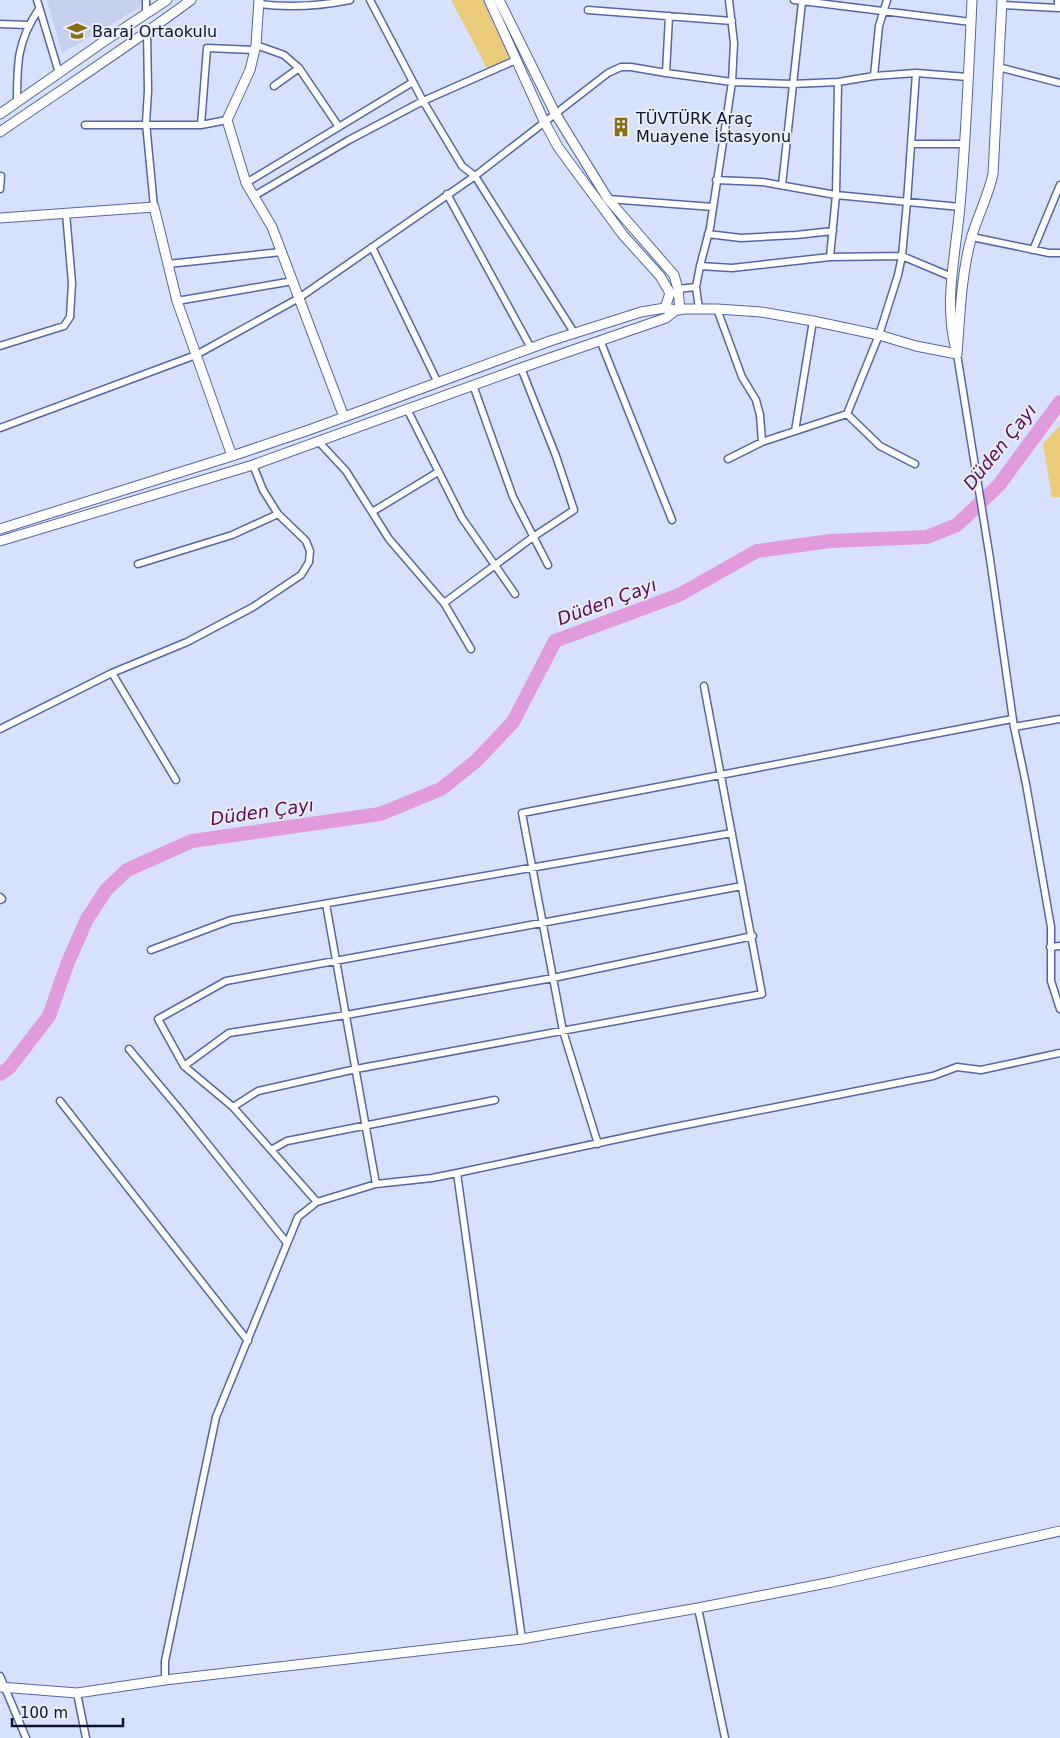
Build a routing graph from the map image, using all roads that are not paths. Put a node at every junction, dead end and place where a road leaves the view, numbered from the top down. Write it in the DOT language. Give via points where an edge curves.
graph roads {
  1 [pos="37,0"];
  2 [pos="146,0"];
  3 [pos="167,0"];
  4 [pos="191,0"];
  5 [pos="350,0"];
  6 [pos="370,0"];
  7 [pos="489,0"];
  8 [pos="499,0"];
  9 [pos="729,0"];
  10 [pos="794,0"];
  11 [pos="887,0"];
  12 [pos="972,0"];
  13 [pos="1058,0"];
  14 [pos="259,2"];
  15 [pos="802,2"];
  16 [pos="1002,2"];
  17 [pos="39,9"];
  18 [pos="588,10"];
  19 [pos="883,12"];
  20 [pos="146,14"];
  21 [pos="669,16"];
  22 [pos="732,21"];
  23 [pos="971,22"];
  24 [pos="0,24"];
  25 [pos="28,24"];
  26 [pos="147,32"];
  27 [pos="255,47"];
  28 [pos="516,60"];
  29 [pos="998,66"];
  30 [pos="299,68"];
  31 [pos="59,73"];
  32 [pos="666,73"];
  33 [pos="916,73"];
  34 [pos="874,76"];
  35 [pos="968,77"];
  36 [pos="413,82"];
  37 [pos="732,82"];
  38 [pos="838,82"];
  39 [pos="1060,83"];
  40 [pos="792,84"];
  41 [pos="274,86"];
  42 [pos="423,101"];
  43 [pos="17,102"];
  44 [pos="555,113"];
  45 [pos="0,114"];
  46 [pos="227,120"];
  47 [pos="544,121"];
  48 [pos="146,123"];
  49 [pos="86,124"];
  50 [pos="201,124"];
  51 [pos="339,127"];
  52 [pos="0,132"];
  53 [pos="912,144"];
  54 [pos="965,144"];
  55 [pos="584,161"];
  56 [pos="576,172"];
  57 [pos="1,176"];
  58 [pos="474,176"];
  59 [pos="716,180"];
  60 [pos="246,183"];
  61 [pos="782,185"];
  62 [pos="1060,185"];
  63 [pos="0,189"];
  64 [pos="447,194"];
  65 [pos="836,195"];
  66 [pos="254,196"];
  67 [pos="608,199"];
  68 [pos="907,202"];
  69 [pos="154,207"];
  70 [pos="713,207"];
  71 [pos="960,207"];
  72 [pos="66,213"];
  73 [pos="0,218"];
  74 [pos="833,231"];
  75 [pos="708,234"];
  76 [pos="972,238"];
  77 [pos="372,247"];
  78 [pos="1033,250"];
  79 [pos="282,252"];
  80 [pos="1060,253"];
  81 [pos="902,256"];
  82 [pos="830,257"];
  83 [pos="168,264"];
  84 [pos="700,266"];
  85 [pos="952,277"];
  86 [pos="293,281"];
  87 [pos="696,287"];
  88 [pos="674,291"];
  89 [pos="299,298"];
  90 [pos="177,301"];
  91 [pos="665,308"];
  92 [pos="679,309"];
  93 [pos="699,309"];
  94 [pos="717,309"];
  95 [pos="813,320"];
  96 [pos="575,334"];
  97 [pos="879,335"];
  98 [pos="600,340"];
  99 [pos="0,346"];
  100 [pos="531,348"];
  101 [pos="957,354"];
  102 [pos="196,355"];
  103 [pos="521,368"];
  104 [pos="438,383"];
  105 [pos="473,385"];
  106 [pos="401,396"];
  107 [pos="407,409"];
  108 [pos="847,414"];
  109 [pos="344,417"];
  110 [pos="0,428"];
  111 [pos="796,431"];
  112 [pos="318,440"];
  113 [pos="762,442"];
  114 [pos="232,456"];
  115 [pos="728,459"];
  116 [pos="915,464"];
  117 [pos="253,465"];
  118 [pos="438,472"];
  119 [pos="372,512"];
  120 [pos="278,514"];
  121 [pos="672,520"];
  122 [pos="0,529"];
  123 [pos="533,537"];
  124 [pos="0,541"];
  125 [pos="138,564"];
  126 [pos="495,565"];
  127 [pos="548,565"];
  128 [pos="515,594"];
  129 [pos="444,603"];
  130 [pos="471,649"];
  131 [pos="112,673"];
  132 [pos="704,686"];
  133 [pos="1012,718"];
  134 [pos="1060,719"];
  135 [pos="1014,727"];
  136 [pos="0,729"];
  137 [pos="721,775"];
  138 [pos="176,780"];
  139 [pos="732,833"];
  140 [pos="533,868"];
  141 [pos="742,886"];
  142 [pos="326,904"];
  143 [pos="542,922"];
  144 [pos="752,936"];
  145 [pos="1060,946"];
  146 [pos="1050,947"];
  147 [pos="151,950"];
  148 [pos="336,960"];
  149 [pos="553,978"];
  150 [pos="1060,1009"];
  151 [pos="346,1015"];
  152 [pos="563,1031"];
  153 [pos="129,1049"];
  154 [pos="1060,1053"];
  155 [pos="184,1066"];
  156 [pos="356,1069"];
  157 [pos="495,1100"];
  158 [pos="60,1101"];
  159 [pos="233,1107"];
  160 [pos="366,1126"];
  161 [pos="598,1144"];
  162 [pos="270,1150"];
  163 [pos="457,1173"];
  164 [pos="376,1184"];
  165 [pos="317,1202"];
  166 [pos="287,1243"];
  167 [pos="248,1341"];
  168 [pos="1060,1531"];
  169 [pos="698,1608"];
  170 [pos="522,1639"];
  171 [pos="0,1676"];
  172 [pos="164,1680"];
  173 [pos="3,1688"];
  174 [pos="77,1694"];
  175 [pos="26,1738"];
  176 [pos="86,1738"];
  177 [pos="725,1738"];
  1 -- 17 [label="street"];
  2 -- 20 [label="street"];
  3 -- 20 [label="main road"];
  4 -- 26 [label="main road"];
  5 -- 14 [label="street" via="280,7"];
  6 -- 36 [label="street"];
  7 -- 28 [label="main road"];
  8 -- 44 [label="main road"];
  9 -- 22 [label="street"];
  10 -- 15 [label="street"];
  11 -- 19 [label="street"];
  12 -- 23 [label="main road"];
  13 -- 16 [label="street" via="1058,8"];
  14 -- 27 [label="main road"];
  15 -- 19 [label="street"];
  15 -- 40 [label="street"];
  16 -- 29 [label="main road"];
  17 -- 25 [label="street"];
  17 -- 31 [label="street"];
  18 -- 21 [label="street"];
  19 -- 23 [label="street"];
  19 -- 34 [label="street"];
  20 -- 31 [label="main road"];
  21 -- 22 [label="street"];
  21 -- 32 [label="street"];
  22 -- 37 [label="street"];
  23 -- 35 [label="main road"];
  24 -- 25 [label="street"];
  25 -- 43 [label="street" via="17,66"];
  26 -- 48 [label="street"];
  26 -- 52 [label="main road"];
  27 -- 30 [label="street" via="284,55"];
  27 -- 46 [label="main road" via="250,70"];
  27 -- 50 [label="street" via="207,48"];
  28 -- 42 [label="street"];
  28 -- 47 [label="main road"];
  29 -- 39 [label="street"];
  29 -- 76 [label="main road" via="993,174"];
  30 -- 41 [label="street"];
  30 -- 51 [label="street"];
  31 -- 43 [label="main road"];
  32 -- 37 [label="street"];
  32 -- 44 [label="street" via="621,67 608,73"];
  33 -- 34 [label="street"];
  33 -- 35 [label="street"];
  33 -- 53 [label="street"];
  34 -- 38 [label="street"];
  35 -- 54 [label="main road"];
  36 -- 42 [label="street"];
  36 -- 51 [label="street"];
  37 -- 40 [label="street"];
  37 -- 59 [label="street"];
  38 -- 40 [label="street"];
  38 -- 65 [label="street"];
  40 -- 61 [label="street"];
  42 -- 58 [label="street" via="462,166"];
  42 -- 66 [label="street"];
  43 -- 45 [label="main road"];
  44 -- 47 [label="street"];
  44 -- 55 [label="main road"];
  46 -- 50 [label="street"];
  46 -- 60 [label="main road"];
  47 -- 56 [label="main road"];
  47 -- 58 [label="street"];
  48 -- 49 [label="street"];
  48 -- 50 [label="street"];
  48 -- 69 [label="street"];
  51 -- 60 [label="street"];
  53 -- 54 [label="street"];
  53 -- 68 [label="street"];
  54 -- 71 [label="main road"];
  55 -- 56 [label="street"];
  55 -- 67 [label="main road"];
  56 -- 88 [label="main road" via="623,235"];
  57 -- 63 [label="street"];
  58 -- 64 [label="street"];
  58 -- 96 [label="street"];
  59 -- 61 [label="street"];
  59 -- 70 [label="street"];
  60 -- 66 [label="main road"];
  61 -- 65 [label="street"];
  62 -- 78 [label="street"];
  64 -- 77 [label="street"];
  64 -- 100 [label="street"];
  65 -- 68 [label="street"];
  65 -- 74 [label="street"];
  66 -- 79 [label="main road"];
  67 -- 70 [label="street"];
  67 -- 88 [label="main road" via="674,275"];
  68 -- 71 [label="street"];
  68 -- 81 [label="street"];
  69 -- 72 [label="main road"];
  69 -- 83 [label="main road"];
  70 -- 75 [label="street"];
  71 -- 85 [label="main road"];
  72 -- 73 [label="main road"];
  72 -- 99 [label="street" via="72,283 70,317 64,326"];
  74 -- 75 [label="street" via="741,238"];
  74 -- 82 [label="street"];
  75 -- 84 [label="street"];
  76 -- 78 [label="street"];
  76 -- 101 [label="main road" via="964,277"];
  77 -- 89 [label="street"];
  77 -- 104 [label="street"];
  78 -- 80 [label="street"];
  79 -- 83 [label="street"];
  79 -- 86 [label="main road"];
  81 -- 82 [label="street"];
  81 -- 85 [label="street"];
  81 -- 97 [label="street"];
  82 -- 84 [label="street" via="732,268"];
  83 -- 90 [label="main road"];
  84 -- 87 [label="street"];
  85 -- 101 [label="main road" via="951,330"];
  86 -- 89 [label="main road"];
  86 -- 90 [label="street"];
  87 -- 88 [label="street"];
  87 -- 93 [label="street"];
  88 -- 91 [label="main road"];
  88 -- 92 [label="main road"];
  89 -- 102 [label="street"];
  89 -- 109 [label="main road"];
  90 -- 102 [label="main road"];
  91 -- 92 [label="main road"];
  91 -- 96 [label="main road" via="641,312"];
  92 -- 93 [label="main road"];
  92 -- 98 [label="main road" via="666,318"];
  93 -- 94 [label="main road"];
  94 -- 95 [label="main road"];
  94 -- 113 [label="street" via="742,378 756,400"];
  95 -- 97 [label="main road"];
  95 -- 111 [label="street"];
  96 -- 100 [label="main road"];
  97 -- 101 [label="main road"];
  97 -- 108 [label="street"];
  98 -- 103 [label="main road"];
  98 -- 121 [label="street"];
  100 -- 104 [label="main road"];
  101 -- 133 [label="street"];
  102 -- 110 [label="street"];
  102 -- 114 [label="main road"];
  103 -- 105 [label="main road"];
  103 -- 123 [label="street" via="574,510"];
  104 -- 106 [label="main road"];
  105 -- 107 [label="main road"];
  105 -- 123 [label="street" via="513,497"];
  106 -- 107 [label="main road"];
  106 -- 109 [label="main road"];
  107 -- 112 [label="main road"];
  107 -- 118 [label="street"];
  108 -- 111 [label="street"];
  108 -- 116 [label="street" via="880,446"];
  109 -- 114 [label="main road"];
  111 -- 113 [label="street"];
  112 -- 117 [label="main road"];
  112 -- 119 [label="street" via="346,470"];
  113 -- 115 [label="street"];
  114 -- 122 [label="main road"];
  117 -- 120 [label="street"];
  117 -- 124 [label="main road"];
  118 -- 119 [label="street"];
  118 -- 126 [label="street" via="462,518"];
  119 -- 129 [label="street" via="389,539"];
  120 -- 125 [label="street" via="232,535"];
  120 -- 131 [label="street" via="306,541 310,551 310,562 302,575 253,607 187,642"];
  123 -- 126 [label="street"];
  123 -- 127 [label="street"];
  126 -- 128 [label="street"];
  126 -- 129 [label="street"];
  129 -- 130 [label="street"];
  131 -- 136 [label="street"];
  131 -- 138 [label="street"];
  132 -- 137 [label="street"];
  133 -- 135 [label="street"];
  133 -- 137 [label="street"];
  134 -- 135 [label="street"];
  135 -- 146 [label="street" via="1051,927"];
  137 -- 139 [label="street"];
  137 -- 140 [label="street" via="522,813"];
  139 -- 140 [label="street"];
  139 -- 141 [label="street"];
  140 -- 142 [label="street"];
  140 -- 143 [label="street"];
  141 -- 143 [label="street"];
  141 -- 144 [label="street"];
  142 -- 147 [label="street" via="231,920"];
  142 -- 148 [label="street"];
  143 -- 148 [label="street"];
  143 -- 149 [label="street"];
  144 -- 149 [label="street"];
  144 -- 152 [label="street" via="762,994"];
  145 -- 146 [label="street"];
  146 -- 150 [label="street" via="1051,980"];
  148 -- 151 [label="street"];
  148 -- 155 [label="street" via="226,981 158,1018"];
  149 -- 151 [label="street"];
  149 -- 152 [label="street"];
  151 -- 155 [label="street" via="229,1034"];
  151 -- 156 [label="street"];
  152 -- 156 [label="street"];
  152 -- 161 [label="street"];
  153 -- 166 [label="street"];
  154 -- 161 [label="street" via="981,1070 957,1067 933,1076"];
  155 -- 159 [label="street"];
  156 -- 159 [label="street" via="258,1091"];
  156 -- 160 [label="street"];
  157 -- 160 [label="street"];
  158 -- 167 [label="street"];
  159 -- 162 [label="street"];
  160 -- 162 [label="street" via="287,1141"];
  160 -- 164 [label="street"];
  161 -- 163 [label="street"];
  162 -- 165 [label="street"];
  163 -- 164 [label="street"];
  163 -- 170 [label="street"];
  164 -- 165 [label="street"];
  165 -- 166 [label="street" via="298,1217"];
  166 -- 167 [label="street"];
  167 -- 172 [label="street" via="216,1417 164,1661"];
  168 -- 169 [label="main road"];
  169 -- 170 [label="main road"];
  169 -- 177 [label="street"];
  170 -- 172 [label="main road"];
  171 -- 173 [label="street"];
  172 -- 174 [label="main road"];
  173 -- 174 [label="main road"];
  173 -- 175 [label="street"];
  174 -- 176 [label="street"];
}
